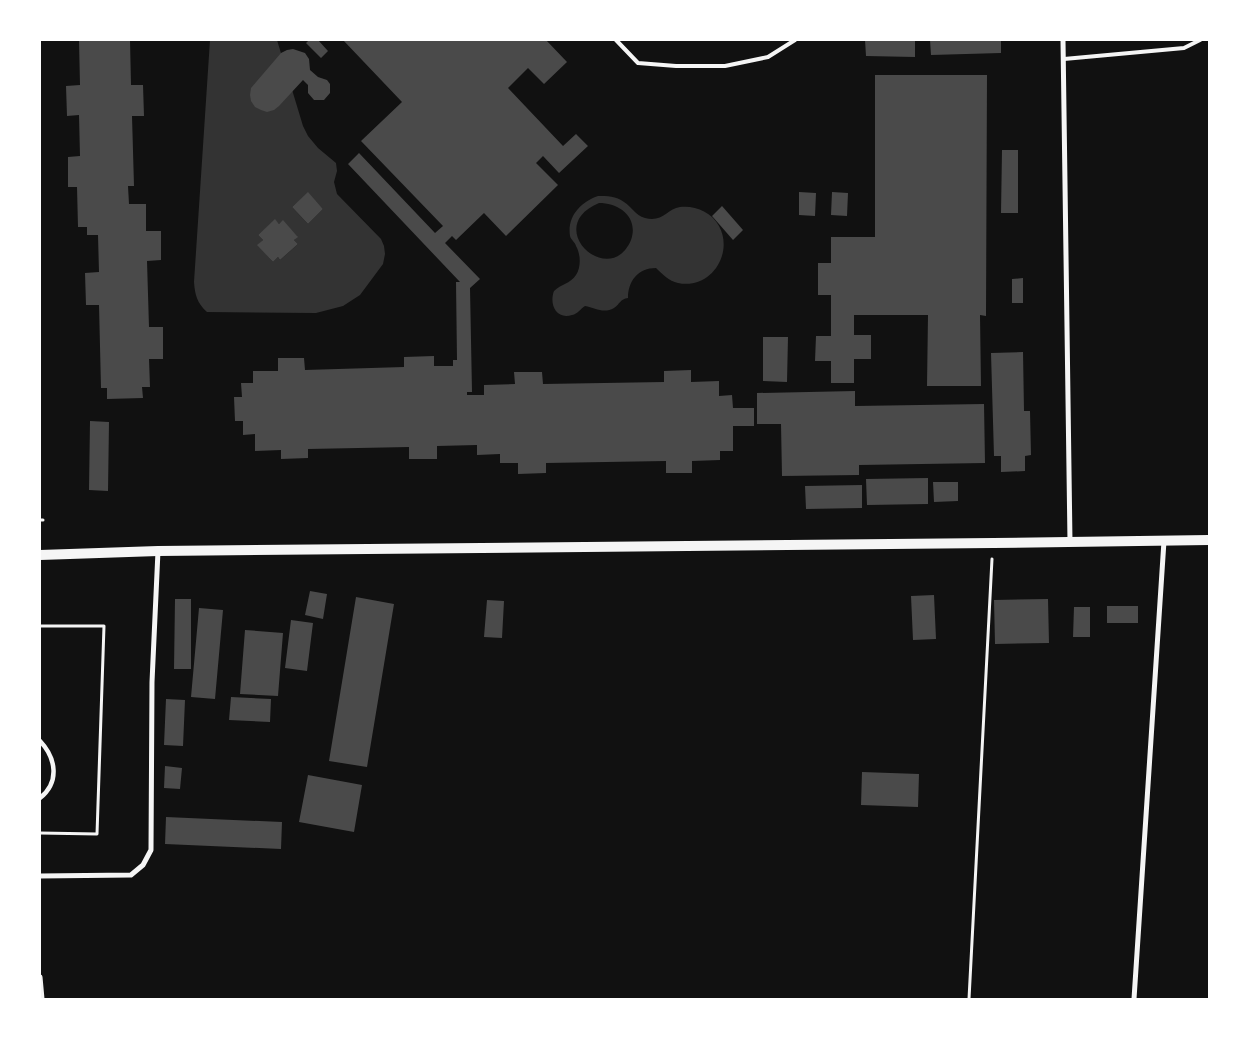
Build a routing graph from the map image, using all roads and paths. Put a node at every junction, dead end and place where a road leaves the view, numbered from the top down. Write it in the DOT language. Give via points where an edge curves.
graph roads {
  1 [pos="616,40"];
  2 [pos="795,40"];
  3 [pos="1063,40"];
  4 [pos="1200,40"];
  5 [pos="1064,59"];
  6 [pos="1209,540"];
  7 [pos="1164,541"];
  8 [pos="1070,543"];
  9 [pos="993,544"];
  10 [pos="158,551"];
  11 [pos="40,555"];
  12 [pos="40,626"];
  13 [pos="40,741"];
  14 [pos="40,798"];
  15 [pos="40,833"];
  16 [pos="40,876"];
  17 [pos="40,977"];
  18 [pos="42,999"];
  19 [pos="969,999"];
  20 [pos="1134,999"];
  1 -- 2 [label="lane" via="638,63 725,66 768,57"];
  3 -- 5 [label="street"];
  4 -- 5 [label="lane" via="1184,48"];
  5 -- 8 [label="street"];
  6 -- 7 [label="main road"];
  7 -- 8 [label="main road"];
  7 -- 20 [label="street"];
  8 -- 9 [label="main road"];
  9 -- 10 [label="main road"];
  9 -- 19 [label="path"];
  10 -- 11 [label="main road"];
  10 -- 16 [label="street" via="150,850 144,865 131,875"];
  12 -- 15 [label="path" via="104,626 97,834"];
  13 -- 14 [label="street" via="49,751 54,770 48,789"];
  17 -- 18 [label="street"];
}
